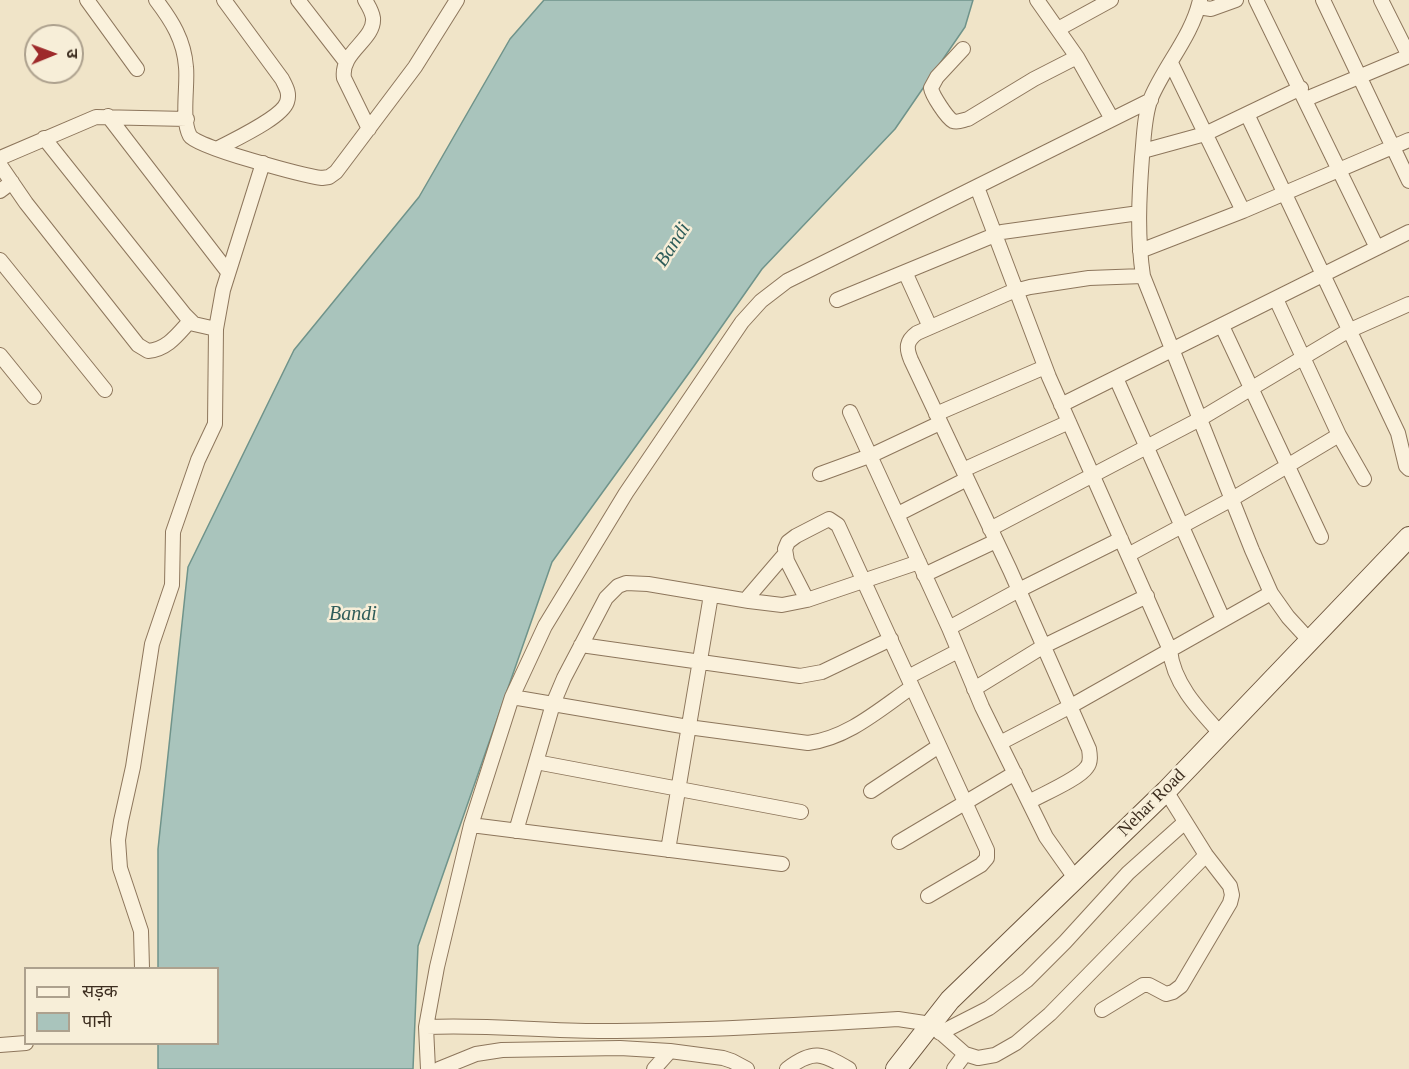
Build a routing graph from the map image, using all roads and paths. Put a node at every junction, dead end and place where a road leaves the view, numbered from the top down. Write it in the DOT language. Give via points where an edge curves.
graph roads {
  1 [pos="87,0"];
  2 [pos="156,0"];
  3 [pos="224,0"];
  4 [pos="298,0"];
  5 [pos="365,0"];
  6 [pos="457,0"];
  7 [pos="1037,0"];
  8 [pos="1111,0"];
  9 [pos="1236,0"];
  10 [pos="1256,0"];
  11 [pos="1323,0"];
  12 [pos="1381,0"];
  13 [pos="1199,4"];
  14 [pos="1058,29"];
  15 [pos="963,49"];
  16 [pos="1409,56"];
  17 [pos="1077,57"];
  18 [pos="346,62"];
  19 [pos="1171,63"];
  20 [pos="137,69"];
  21 [pos="1359,77"];
  22 [pos="1303,94"];
  23 [pos="1151,100"];
  24 [pos="1247,114"];
  25 [pos="108,116"];
  26 [pos="187,119"];
  27 [pos="1112,119"];
  28 [pos="369,129"];
  29 [pos="1205,134"];
  30 [pos="44,138"];
  31 [pos="1409,140"];
  32 [pos="1392,148"];
  33 [pos="217,149"];
  34 [pos="1143,151"];
  35 [pos="0,158"];
  36 [pos="263,163"];
  37 [pos="0,165"];
  38 [pos="1340,169"];
  39 [pos="1409,181"];
  40 [pos="12,182"];
  41 [pos="977,188"];
  42 [pos="0,191"];
  43 [pos="1285,193"];
  44 [pos="1243,211"];
  45 [pos="1139,213"];
  46 [pos="1409,231"];
  47 [pos="995,234"];
  48 [pos="1377,248"];
  49 [pos="1140,251"];
  50 [pos="0,260"];
  51 [pos="228,272"];
  52 [pos="905,272"];
  53 [pos="1324,274"];
  54 [pos="1143,276"];
  55 [pos="1015,291"];
  56 [pos="1276,298"];
  57 [pos="837,300"];
  58 [pos="1409,304"];
  59 [pos="190,321"];
  60 [pos="1222,326"];
  61 [pos="930,327"];
  62 [pos="216,329"];
  63 [pos="1350,330"];
  64 [pos="1173,351"];
  65 [pos="0,355"];
  66 [pos="1304,357"];
  67 [pos="1045,368"];
  68 [pos="1116,378"];
  69 [pos="1251,389"];
  70 [pos="105,390"];
  71 [pos="34,397"];
  72 [pos="1062,405"];
  73 [pos="850,412"];
  74 [pos="938,418"];
  75 [pos="1200,419"];
  76 [pos="1069,422"];
  77 [pos="1339,435"];
  78 [pos="1146,447"];
  79 [pos="872,455"];
  80 [pos="1288,466"];
  81 [pos="1409,469"];
  82 [pos="820,474"];
  83 [pos="965,475"];
  84 [pos="1093,476"];
  85 [pos="1364,479"];
  86 [pos="1232,499"];
  87 [pos="898,514"];
  88 [pos="1183,525"];
  89 [pos="993,535"];
  90 [pos="1321,537"];
  91 [pos="1409,537"];
  92 [pos="1121,539"];
  93 [pos="785,554"];
  94 [pos="1128,555"];
  95 [pos="922,569"];
  96 [pos="865,581"];
  97 [pos="1019,590"];
  98 [pos="1271,593"];
  99 [pos="711,595"];
  100 [pos="1147,596"];
  101 [pos="807,600"];
  102 [pos="749,601"];
  103 [pos="1223,620"];
  104 [pos="949,628"];
  105 [pos="891,639"];
  106 [pos="1310,641"];
  107 [pos="581,645"];
  108 [pos="1044,646"];
  109 [pos="1170,650"];
  110 [pos="958,651"];
  111 [pos="699,663"];
  112 [pos="910,682"];
  113 [pos="974,688"];
  114 [pos="512,697"];
  115 [pos="553,704"];
  116 [pos="1071,706"];
  117 [pos="688,727"];
  118 [pos="1221,734"];
  119 [pos="1000,743"];
  120 [pos="939,746"];
  121 [pos="536,762"];
  122 [pos="1015,773"];
  123 [pos="678,788"];
  124 [pos="871,791"];
  125 [pos="1166,791"];
  126 [pos="964,802"];
  127 [pos="1029,802"];
  128 [pos="801,812"];
  129 [pos="1185,822"];
  130 [pos="471,825"];
  131 [pos="516,831"];
  132 [pos="899,842"];
  133 [pos="668,849"];
  134 [pos="1206,855"];
  135 [pos="782,864"];
  136 [pos="1076,878"];
  137 [pos="928,896"];
  138 [pos="142,967"];
  139 [pos="1102,1010"];
  140 [pos="426,1026"];
  141 [pos="936,1029"];
  142 [pos="24,1043"];
  143 [pos="0,1045"];
  144 [pos="670,1051"];
  145 [pos="965,1054"];
  146 [pos="729,1065"];
  147 [pos="428,1069"];
  148 [pos="439,1069"];
  149 [pos="654,1069"];
  150 [pos="747,1069"];
  151 [pos="787,1069"];
  152 [pos="849,1069"];
  153 [pos="896,1069"];
  154 [pos="954,1069"];
  1 -- 20 [label="street"];
  2 -- 26 [label="street" via="172,21 184,51"];
  3 -- 33 [label="street" via="282,79 288,94 277,115"];
  4 -- 18 [label="street"];
  5 -- 18 [label="street" via="373,22"];
  6 -- 28 [label="street" via="422,58"];
  7 -- 14 [label="street"];
  8 -- 14 [label="street"];
  9 -- 13 [label="street" via="1211,9"];
  10 -- 22 [label="street"];
  11 -- 21 [label="street"];
  12 -- 16 [label="street"];
  13 -- 19 [label="street"];
  14 -- 17 [label="street"];
  15 -- 17 [label="street" via="931,88 939,104 957,122"];
  16 -- 21 [label="street"];
  17 -- 27 [label="street"];
  18 -- 28 [label="street" via="344,78"];
  19 -- 23 [label="street"];
  19 -- 29 [label="street"];
  21 -- 22 [label="street"];
  21 -- 32 [label="street"];
  22 -- 24 [label="street"];
  22 -- 38 [label="street"];
  23 -- 27 [label="street"];
  23 -- 34 [label="street"];
  24 -- 29 [label="street"];
  24 -- 43 [label="street"];
  25 -- 26 [label="street"];
  25 -- 30 [label="street" via="88,119"];
  25 -- 51 [label="street"];
  26 -- 33 [label="street" via="193,139"];
  27 -- 41 [label="street"];
  28 -- 36 [label="street" via="328,177"];
  29 -- 34 [label="street"];
  29 -- 44 [label="street"];
  30 -- 35 [label="street"];
  30 -- 59 [label="street"];
  31 -- 32 [label="street"];
  32 -- 38 [label="street"];
  32 -- 39 [label="street"];
  33 -- 36 [label="street"];
  34 -- 45 [label="street"];
  36 -- 51 [label="street"];
  37 -- 40 [label="street"];
  38 -- 43 [label="street"];
  38 -- 48 [label="street"];
  40 -- 42 [label="street"];
  40 -- 59 [label="street" via="138,345 148,351 162,348"];
  41 -- 47 [label="street"];
  41 -- 114 [label="street" via="787,280 748,315 626,493 545,626"];
  43 -- 44 [label="street"];
  43 -- 53 [label="street"];
  44 -- 49 [label="street"];
  45 -- 47 [label="street"];
  45 -- 49 [label="street"];
  46 -- 48 [label="street"];
  47 -- 52 [label="street"];
  47 -- 55 [label="street"];
  48 -- 53 [label="street"];
  49 -- 54 [label="street"];
  50 -- 70 [label="street"];
  51 -- 62 [label="street"];
  52 -- 57 [label="street"];
  52 -- 61 [label="street"];
  53 -- 56 [label="street"];
  53 -- 63 [label="street"];
  54 -- 55 [label="street" via="1089,278"];
  54 -- 64 [label="street"];
  55 -- 61 [label="street"];
  55 -- 67 [label="street"];
  56 -- 60 [label="street"];
  56 -- 66 [label="street"];
  58 -- 63 [label="street"];
  59 -- 62 [label="street"];
  60 -- 64 [label="street"];
  60 -- 69 [label="street"];
  61 -- 74 [label="street" via="912,337 907,347"];
  62 -- 138 [label="street" via="214,424 173,532 172,585 152,644 118,840 120,868 141,931"];
  63 -- 66 [label="street"];
  63 -- 81 [label="street" via="1398,433"];
  64 -- 68 [label="street"];
  64 -- 75 [label="street"];
  65 -- 71 [label="street"];
  66 -- 69 [label="street"];
  66 -- 77 [label="street"];
  67 -- 72 [label="street"];
  67 -- 74 [label="street"];
  68 -- 72 [label="street"];
  68 -- 78 [label="street"];
  69 -- 75 [label="street"];
  69 -- 80 [label="street"];
  72 -- 76 [label="street"];
  73 -- 79 [label="street"];
  74 -- 79 [label="street"];
  74 -- 83 [label="street"];
  75 -- 78 [label="street"];
  75 -- 86 [label="street"];
  76 -- 83 [label="street"];
  76 -- 84 [label="street"];
  77 -- 80 [label="street"];
  77 -- 85 [label="street"];
  78 -- 84 [label="street"];
  78 -- 88 [label="street"];
  79 -- 82 [label="street"];
  79 -- 87 [label="street"];
  80 -- 86 [label="street"];
  80 -- 90 [label="street"];
  83 -- 87 [label="street"];
  83 -- 89 [label="street"];
  84 -- 89 [label="street"];
  84 -- 92 [label="street"];
  86 -- 88 [label="street"];
  86 -- 98 [label="street"];
  87 -- 95 [label="street"];
  88 -- 94 [label="street"];
  88 -- 103 [label="street"];
  89 -- 95 [label="street"];
  89 -- 97 [label="street"];
  91 -- 106 [label="street, Nehar Road"];
  92 -- 94 [label="street"];
  92 -- 97 [label="street"];
  93 -- 96 [label="street" via="788,542 829,519 838,525"];
  93 -- 101 [label="street"];
  93 -- 102 [label="street" via="748,596"];
  94 -- 100 [label="street"];
  95 -- 96 [label="street"];
  95 -- 104 [label="street"];
  96 -- 101 [label="street"];
  96 -- 105 [label="street"];
  97 -- 104 [label="street"];
  97 -- 108 [label="street"];
  98 -- 103 [label="street"];
  98 -- 106 [label="street"];
  99 -- 102 [label="street"];
  99 -- 107 [label="street" via="642,583 618,586 606,598"];
  99 -- 111 [label="street"];
  100 -- 108 [label="street"];
  100 -- 109 [label="street"];
  101 -- 102 [label="street" via="782,605"];
  103 -- 109 [label="street"];
  104 -- 110 [label="street"];
  105 -- 111 [label="street" via="808,676"];
  105 -- 112 [label="street"];
  106 -- 118 [label="street, Nehar Road"];
  107 -- 111 [label="street"];
  107 -- 115 [label="street"];
  108 -- 113 [label="street"];
  108 -- 116 [label="street"];
  109 -- 116 [label="street"];
  109 -- 118 [label="street" via="1171,661 1191,700"];
  110 -- 112 [label="street"];
  110 -- 113 [label="street"];
  111 -- 117 [label="street"];
  112 -- 117 [label="street" via="848,731 820,741 795,742"];
  112 -- 120 [label="street"];
  113 -- 119 [label="street"];
  114 -- 115 [label="street"];
  114 -- 130 [label="street"];
  115 -- 117 [label="street"];
  115 -- 121 [label="street"];
  116 -- 119 [label="street"];
  116 -- 127 [label="street" via="1089,749 1089,765"];
  117 -- 123 [label="street"];
  118 -- 125 [label="street, Nehar Road"];
  119 -- 122 [label="street"];
  120 -- 124 [label="street"];
  120 -- 126 [label="street"];
  121 -- 123 [label="street"];
  121 -- 131 [label="street"];
  122 -- 126 [label="street"];
  122 -- 127 [label="street"];
  123 -- 128 [label="street"];
  123 -- 133 [label="street"];
  125 -- 129 [label="street"];
  125 -- 136 [label="street, Nehar Road"];
  126 -- 132 [label="street"];
  126 -- 137 [label="street" via="985,844 987,858"];
  127 -- 136 [label="street" via="1051,845"];
  129 -- 134 [label="street"];
  129 -- 141 [label="street" via="1128,873 1027,980 988,1008"];
  130 -- 131 [label="street"];
  130 -- 140 [label="street"];
  131 -- 133 [label="street"];
  133 -- 135 [label="street"];
  134 -- 139 [label="street" via="1230,886 1232,895 1226,912 1181,986 1166,994 1149,985 1138,986"];
  134 -- 145 [label="street" via="1029,1032 995,1055 978,1058"];
  136 -- 141 [label="street, Nehar Road" via="950,1000"];
  140 -- 141 [label="street" via="586,1031 898,1019"];
  140 -- 147 [label="street"];
  141 -- 145 [label="street"];
  141 -- 153 [label="street, Nehar Road"];
  142 -- 143 [label="street"];
  144 -- 146 [label="street"];
  144 -- 148 [label="street" via="502,1050 477,1054"];
  144 -- 149 [label="street"];
  145 -- 154 [label="street"];
  146 -- 150 [label="street"];
  151 -- 152 [label="street" via="802,1058 818,1054"];
}
